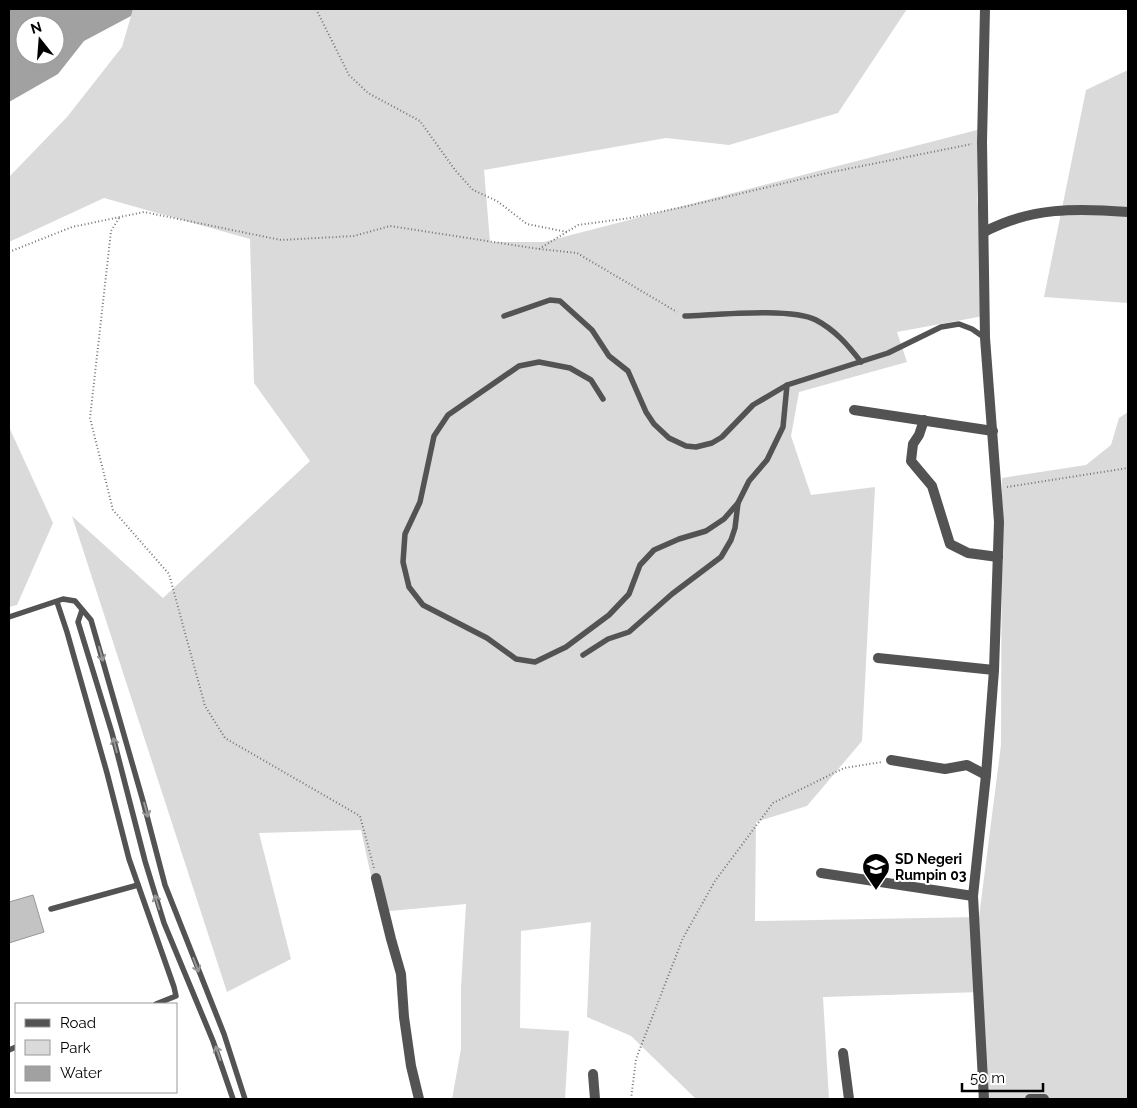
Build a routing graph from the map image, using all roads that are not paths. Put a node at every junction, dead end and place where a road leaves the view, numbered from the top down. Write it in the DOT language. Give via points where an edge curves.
graph roads {
  1 [pos="985,9"];
  2 [pos="1128,212"];
  3 [pos="984,232"];
  4 [pos="504,316"];
  5 [pos="685,316"];
  6 [pos="986,338"];
  7 [pos="861,362"];
  8 [pos="787,385"];
  9 [pos="603,399"];
  10 [pos="854,410"];
  11 [pos="924,420"];
  12 [pos="993,431"];
  13 [pos="738,503"];
  14 [pos="998,557"];
  15 [pos="57,602"];
  16 [pos="82,610"];
  17 [pos="9,617"];
  18 [pos="583,655"];
  19 [pos="878,658"];
  20 [pos="994,670"];
  21 [pos="892,760"];
  22 [pos="986,775"];
  23 [pos="821,873"];
  24 [pos="376,878"];
  25 [pos="138,885"];
  26 [pos="972,896"];
  27 [pos="50,909"];
  28 [pos="158,1003"];
  29 [pos="843,1053"];
  30 [pos="593,1074"];
  31 [pos="234,1099"];
  32 [pos="245,1099"];
  33 [pos="419,1099"];
  34 [pos="595,1099"];
  35 [pos="849,1099"];
  36 [pos="984,1099"];
  37 [pos="1030,1099"];
  38 [pos="1044,1099"];
  1 -- 3 [label="street"];
  2 -- 3 [label="street" via="1054,210 999,224"];
  3 -- 6 [label="street"];
  4 -- 8 [label="lane" via="550,300 560,301 592,330 609,356 628,370 654,424 669,438 686,446 712,443 722,437 753,405"];
  5 -- 7 [label="lane" via="790,313 815,319 842,338"];
  6 -- 7 [label="lane" via="959,324 941,327 888,353"];
  6 -- 12 [label="street"];
  7 -- 8 [label="lane"];
  8 -- 13 [label="lane" via="783,426 767,460 749,481"];
  9 -- 13 [label="lane" via="591,380 570,368 539,362 519,366 448,415 434,436 420,502 405,534 403,562 409,587 423,605 487,638 516,659 535,662 566,647 609,615 629,594 640,565 654,550 706,531 724,519"];
  10 -- 11 [label="street"];
  11 -- 12 [label="street"];
  11 -- 14 [label="street" via="920,435 913,444 911,461 932,486 950,544 968,552"];
  12 -- 14 [label="street"];
  13 -- 18 [label="lane" via="735,528 721,557 629,632 608,639"];
  14 -- 20 [label="street"];
  15 -- 16 [label="lane" via="63,599 74,601"];
  15 -- 17 [label="lane"];
  15 -- 25 [label="lane"];
  31 -- 16 [label="lane, one-way" via="214,1041 164,923 78,622"];
  16 -- 32 [label="lane, one-way" via="91,620 165,885 224,1034"];
  19 -- 20 [label="street"];
  20 -- 22 [label="street"];
  21 -- 22 [label="street" via="945,769 967,765"];
  22 -- 26 [label="street"];
  23 -- 26 [label="street"];
  24 -- 33 [label="street" via="401,974 404,1017"];
  25 -- 27 [label="lane"];
  25 -- 28 [label="lane" via="176,996"];
  26 -- 36 [label="street"];
  29 -- 35 [label="street"];
  30 -- 34 [label="street"];
  37 -- 38 [label="street"];
}
